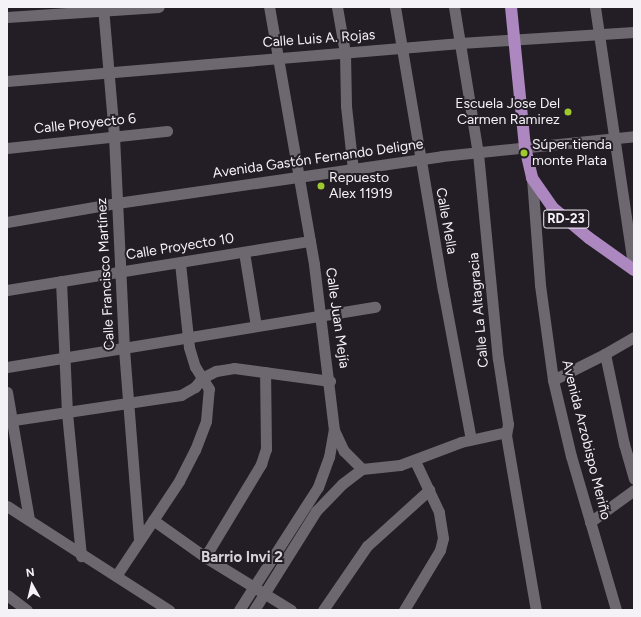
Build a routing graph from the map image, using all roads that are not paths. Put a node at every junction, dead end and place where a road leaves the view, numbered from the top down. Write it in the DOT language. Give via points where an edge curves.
graph roads {
  1 [pos="159,7"];
  2 [pos="269,7"];
  3 [pos="337,7"];
  4 [pos="395,7"];
  5 [pos="454,7"];
  6 [pos="512,7"];
  7 [pos="595,7"];
  8 [pos="103,9"];
  9 [pos="7,17"];
  10 [pos="634,32"];
  11 [pos="599,35"];
  12 [pos="515,39"];
  13 [pos="460,43"];
  14 [pos="401,48"];
  15 [pos="345,53"];
  16 [pos="278,58"];
  17 [pos="109,71"];
  18 [pos="7,81"];
  19 [pos="167,131"];
  20 [pos="114,136"];
  21 [pos="634,136"];
  22 [pos="616,137"];
  23 [pos="525,147"];
  24 [pos="7,148"];
  25 [pos="478,153"];
  26 [pos="420,159"];
  27 [pos="353,169"];
  28 [pos="299,178"];
  29 [pos="532,178"];
  30 [pos="117,203"];
  31 [pos="7,222"];
  32 [pos="310,241"];
  33 [pos="244,252"];
  34 [pos="180,263"];
  35 [pos="634,270"];
  36 [pos="121,272"];
  37 [pos="61,281"];
  38 [pos="7,290"];
  39 [pos="375,307"];
  40 [pos="321,314"];
  41 [pos="256,326"];
  42 [pos="188,337"];
  43 [pos="634,337"];
  44 [pos="124,349"];
  45 [pos="605,354"];
  46 [pos="64,358"];
  47 [pos="7,367"];
  48 [pos="265,372"];
  49 [pos="202,378"];
  50 [pos="553,380"];
  51 [pos="330,381"];
  52 [pos="7,392"];
  53 [pos="128,404"];
  54 [pos="67,413"];
  55 [pos="10,420"];
  56 [pos="334,430"];
  57 [pos="506,432"];
  58 [pos="471,439"];
  59 [pos="415,461"];
  60 [pos="362,469"];
  61 [pos="634,479"];
  62 [pos="429,490"];
  63 [pos="634,490"];
  64 [pos="7,506"];
  65 [pos="29,520"];
  66 [pos="153,520"];
  67 [pos="590,522"];
  68 [pos="139,540"];
  69 [pos="81,556"];
  70 [pos="205,557"];
  71 [pos="116,576"];
  72 [pos="254,586"];
  73 [pos="265,593"];
  74 [pos="7,595"];
  75 [pos="27,610"];
  76 [pos="169,610"];
  77 [pos="239,610"];
  78 [pos="254,610"];
  79 [pos="291,610"];
  80 [pos="324,610"];
  81 [pos="404,610"];
  82 [pos="536,610"];
  83 [pos="616,610"];
  1 -- 8 [label="street"];
  2 -- 16 [label="street, Calle Juan Mejía"];
  3 -- 15 [label="street"];
  4 -- 14 [label="street, Calle Mella"];
  5 -- 13 [label="street, Calle La Altagracia"];
  6 -- 12 [label="main road, RD-23"];
  7 -- 11 [label="street"];
  8 -- 9 [label="street"];
  8 -- 17 [label="street, Calle Francisco Martínez"];
  10 -- 11 [label="street, Calle Luis A. Rojas"];
  11 -- 12 [label="street, Calle Luis A. Rojas"];
  11 -- 22 [label="street"];
  12 -- 13 [label="street, Calle Luis A. Rojas"];
  12 -- 23 [label="main road, RD-23"];
  13 -- 14 [label="street, Calle Luis A. Rojas"];
  13 -- 25 [label="street, Calle La Altagracia"];
  14 -- 15 [label="street, Calle Luis A. Rojas"];
  14 -- 26 [label="street, Calle Mella"];
  15 -- 16 [label="street, Calle Luis A. Rojas"];
  15 -- 27 [label="street" via="346,106"];
  16 -- 17 [label="street, Calle Luis A. Rojas"];
  16 -- 28 [label="street, Calle Juan Mejía"];
  17 -- 18 [label="street, Calle Luis A. Rojas"];
  17 -- 20 [label="street, Calle Francisco Martínez"];
  19 -- 20 [label="street, Calle Proyecto 6"];
  20 -- 24 [label="street, Calle Proyecto 6"];
  20 -- 30 [label="street, Calle Francisco Martínez"];
  21 -- 22 [label="street, Avenida Gastón Fernando Deligne"];
  22 -- 23 [label="street, Avenida Gastón Fernando Deligne"];
  22 -- 35 [label="street"];
  23 -- 25 [label="street, Avenida Gastón Fernando Deligne"];
  23 -- 29 [label="main road, RD-23"];
  25 -- 26 [label="street, Avenida Gastón Fernando Deligne"];
  25 -- 57 [label="street, Calle La Altagracia" via="497,352 508,424"];
  26 -- 27 [label="street, Avenida Gastón Fernando Deligne"];
  26 -- 58 [label="street, Calle Mella"];
  27 -- 28 [label="street, Avenida Gastón Fernando Deligne"];
  28 -- 30 [label="street, Avenida Gastón Fernando Deligne"];
  28 -- 32 [label="street, Calle Juan Mejía"];
  29 -- 35 [label="main road, RD-23" via="552,207 589,238"];
  29 -- 50 [label="street, Avenida Arzobispo Meriño" via="540,285"];
  30 -- 31 [label="street, Avenida Gastón Fernando Deligne"];
  30 -- 36 [label="street, Calle Francisco Martínez"];
  32 -- 33 [label="street, Calle Proyecto 10"];
  32 -- 40 [label="street, Calle Juan Mejía"];
  33 -- 34 [label="street, Calle Proyecto 10"];
  33 -- 41 [label="street"];
  34 -- 36 [label="street, Calle Proyecto 10"];
  34 -- 42 [label="street"];
  36 -- 37 [label="street, Calle Proyecto 10"];
  36 -- 44 [label="street, Calle Francisco Martínez"];
  37 -- 38 [label="street, Calle Proyecto 10"];
  37 -- 46 [label="street"];
  39 -- 40 [label="street"];
  40 -- 41 [label="street"];
  40 -- 51 [label="street, Calle Juan Mejía"];
  41 -- 42 [label="street"];
  42 -- 44 [label="street"];
  42 -- 49 [label="street" via="195,367"];
  43 -- 45 [label="street"];
  44 -- 46 [label="street"];
  44 -- 53 [label="street, Calle Francisco Martínez"];
  45 -- 50 [label="street"];
  45 -- 61 [label="street"];
  46 -- 47 [label="street"];
  46 -- 54 [label="street"];
  48 -- 49 [label="street" via="234,368 216,371"];
  48 -- 51 [label="street"];
  48 -- 70 [label="street" via="266,450 261,464"];
  49 -- 53 [label="street" via="195,387 181,395"];
  49 -- 66 [label="street" via="209,389 206,421 179,481"];
  50 -- 67 [label="street, Avenida Arzobispo Meriño"];
  51 -- 56 [label="street, Calle Juan Mejía"];
  52 -- 55 [label="street"];
  53 -- 54 [label="street"];
  53 -- 68 [label="street, Calle Francisco Martínez"];
  54 -- 55 [label="street"];
  54 -- 69 [label="street"];
  55 -- 65 [label="street"];
  56 -- 60 [label="street" via="344,451"];
  56 -- 72 [label="street, Calle Juan Mejía" via="329,457 318,487"];
  57 -- 58 [label="street"];
  57 -- 82 [label="street, Calle La Altagracia"];
  58 -- 59 [label="street"];
  59 -- 60 [label="street"];
  59 -- 62 [label="street"];
  60 -- 73 [label="street" via="331,493 316,511"];
  62 -- 80 [label="street" via="367,546"];
  62 -- 81 [label="street" via="439,512 443,538 440,550"];
  63 -- 67 [label="street"];
  64 -- 65 [label="street"];
  65 -- 69 [label="street"];
  66 -- 68 [label="street"];
  66 -- 70 [label="street"];
  67 -- 83 [label="street, Avenida Arzobispo Meriño"];
  68 -- 71 [label="street"];
  69 -- 71 [label="street"];
  70 -- 72 [label="street"];
  71 -- 76 [label="street"];
  72 -- 73 [label="street"];
  72 -- 77 [label="street, Calle Juan Mejía"];
  73 -- 78 [label="street"];
  73 -- 79 [label="street"];
  74 -- 75 [label="street"];
}
